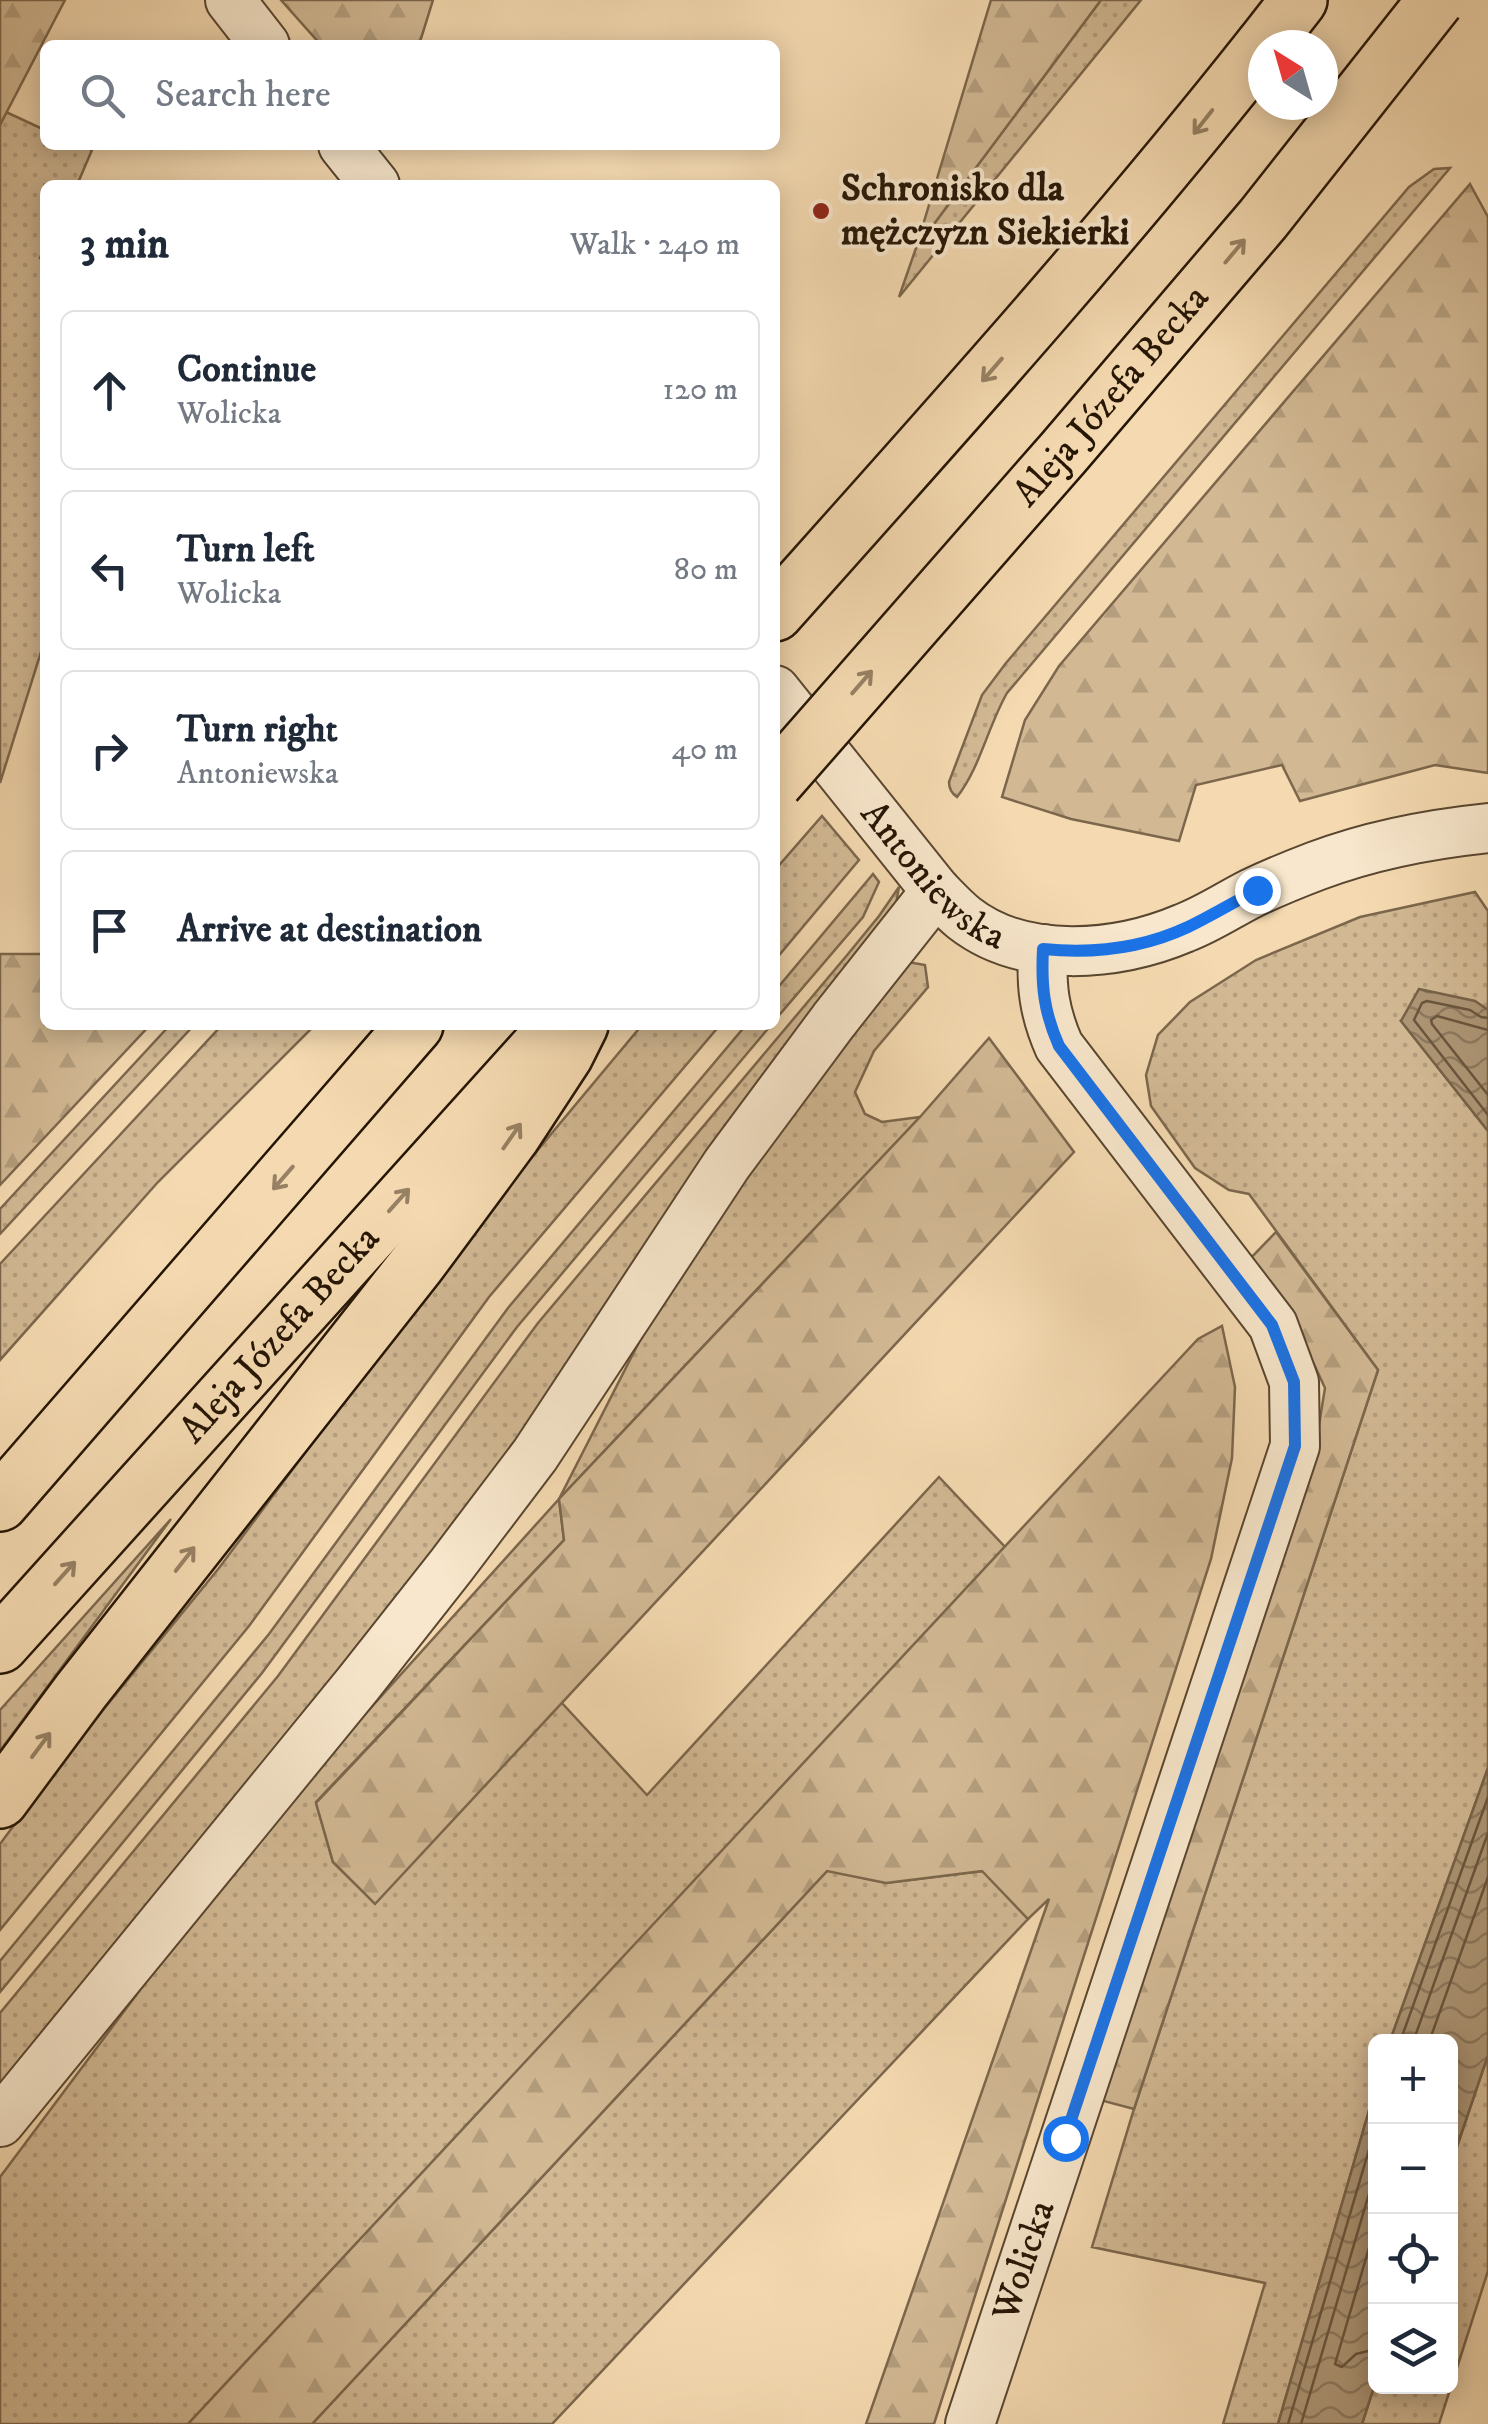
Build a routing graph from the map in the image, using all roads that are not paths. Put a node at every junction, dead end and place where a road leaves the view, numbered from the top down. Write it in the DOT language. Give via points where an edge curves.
graph roads {
  1 [pos="230,0"];
  2 [pos="1300,0"];
  3 [pos="1436,0"];
  4 [pos="1276,30"];
  5 [pos="261,40"];
  6 [pos="1248,65"];
  7 [pos="348,150"];
  8 [pos="371,180"];
  9 [pos="780,607"];
  10 [pos="780,696"];
  11 [pos="780,776"];
  12 [pos="1488,828"];
  13 [pos="936,892"];
  14 [pos="1043,949"];
  15 [pos="412,1030"];
  16 [pos="554,1030"];
  17 [pos="578,1030"];
  18 [pos="96,1395"];
  19 [pos="0,1462"];
  20 [pos="0,1503"];
  21 [pos="0,1645"];
  22 [pos="0,1800"];
  23 [pos="0,2122"];
  24 [pos="970,2424"];
  1 -- 5 [label="street"];
  2 -- 4 [label="main road"];
  11 -- 3 [label="main road, Aleja Józefa Becka, one-way, bridge" via="1263,219"];
  6 -- 9 [label="main road, one-way" via="1018,340"];
  7 -- 8 [label="street"];
  10 -- 13 [label="street, Antoniewska"];
  12 -- 14 [label="street, Antoniewska" via="1432,834 1319,865 1148,941 1091,951"];
  13 -- 14 [label="street, Antoniewska" via="965,919"];
  13 -- 23 [label="street" via="727,1164 535,1455 452,1566"];
  14 -- 24 [label="street, Wolicka" via="1041,982 1059,1046 1272,1325 1294,1382 1295,1446"];
  15 -- 18 [label="main road, one-way"];
  21 -- 16 [label="main road, Aleja Józefa Becka, one-way"];
  22 -- 17 [label="main road, one-way" via="418,1264 512,1136"];
  18 -- 19 [label="main road"];
  18 -- 20 [label="main road"];
}
